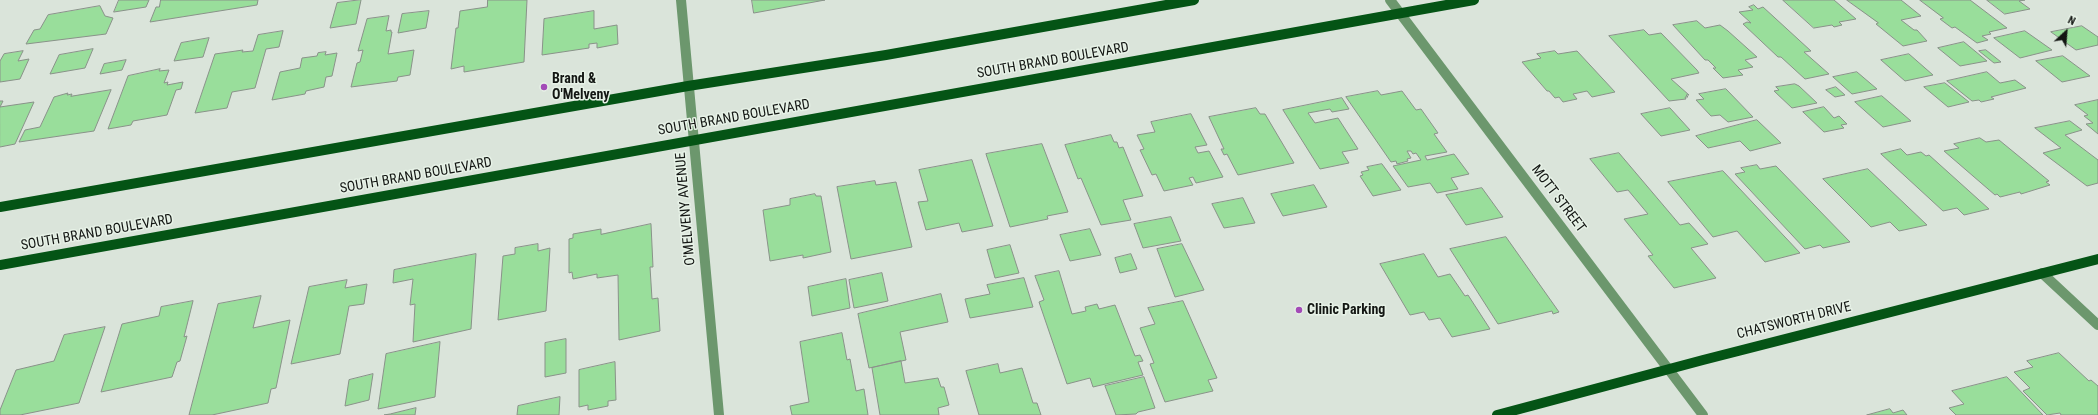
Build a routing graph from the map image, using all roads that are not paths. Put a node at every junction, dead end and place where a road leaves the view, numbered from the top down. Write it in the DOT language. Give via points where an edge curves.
graph roads {
  1 [pos="681,0"];
  2 [pos="1194,0"];
  3 [pos="1390,0"];
  4 [pos="1474,0"];
  5 [pos="1400,13"];
  6 [pos="688,86"];
  7 [pos="693,139"];
  8 [pos="0,206"];
  9 [pos="2098,259"];
  10 [pos="0,265"];
  11 [pos="2042,273"];
  12 [pos="2098,325"];
  13 [pos="1668,369"];
  14 [pos="719,415"];
  15 [pos="1497,415"];
  16 [pos="1704,415"];
  1 -- 6 [label="street, O'MELVENY AVENUE"];
  2 -- 6 [label="main road" via="886,55"];
  3 -- 5 [label="street, MOTT STREET"];
  4 -- 5 [label="main road, SOUTH BRAND BOULEVARD"];
  5 -- 7 [label="main road, SOUTH BRAND BOULEVARD"];
  5 -- 13 [label="street, MOTT STREET"];
  6 -- 7 [label="street, O'MELVENY AVENUE"];
  6 -- 8 [label="main road"];
  7 -- 10 [label="main road, SOUTH BRAND BOULEVARD"];
  7 -- 14 [label="street, O'MELVENY AVENUE"];
  9 -- 11 [label="main road, CHATSWORTH DRIVE"];
  11 -- 12 [label="street"];
  11 -- 13 [label="main road, CHATSWORTH DRIVE"];
  13 -- 15 [label="main road, CHATSWORTH DRIVE"];
  13 -- 16 [label="street, MOTT STREET"];
}
